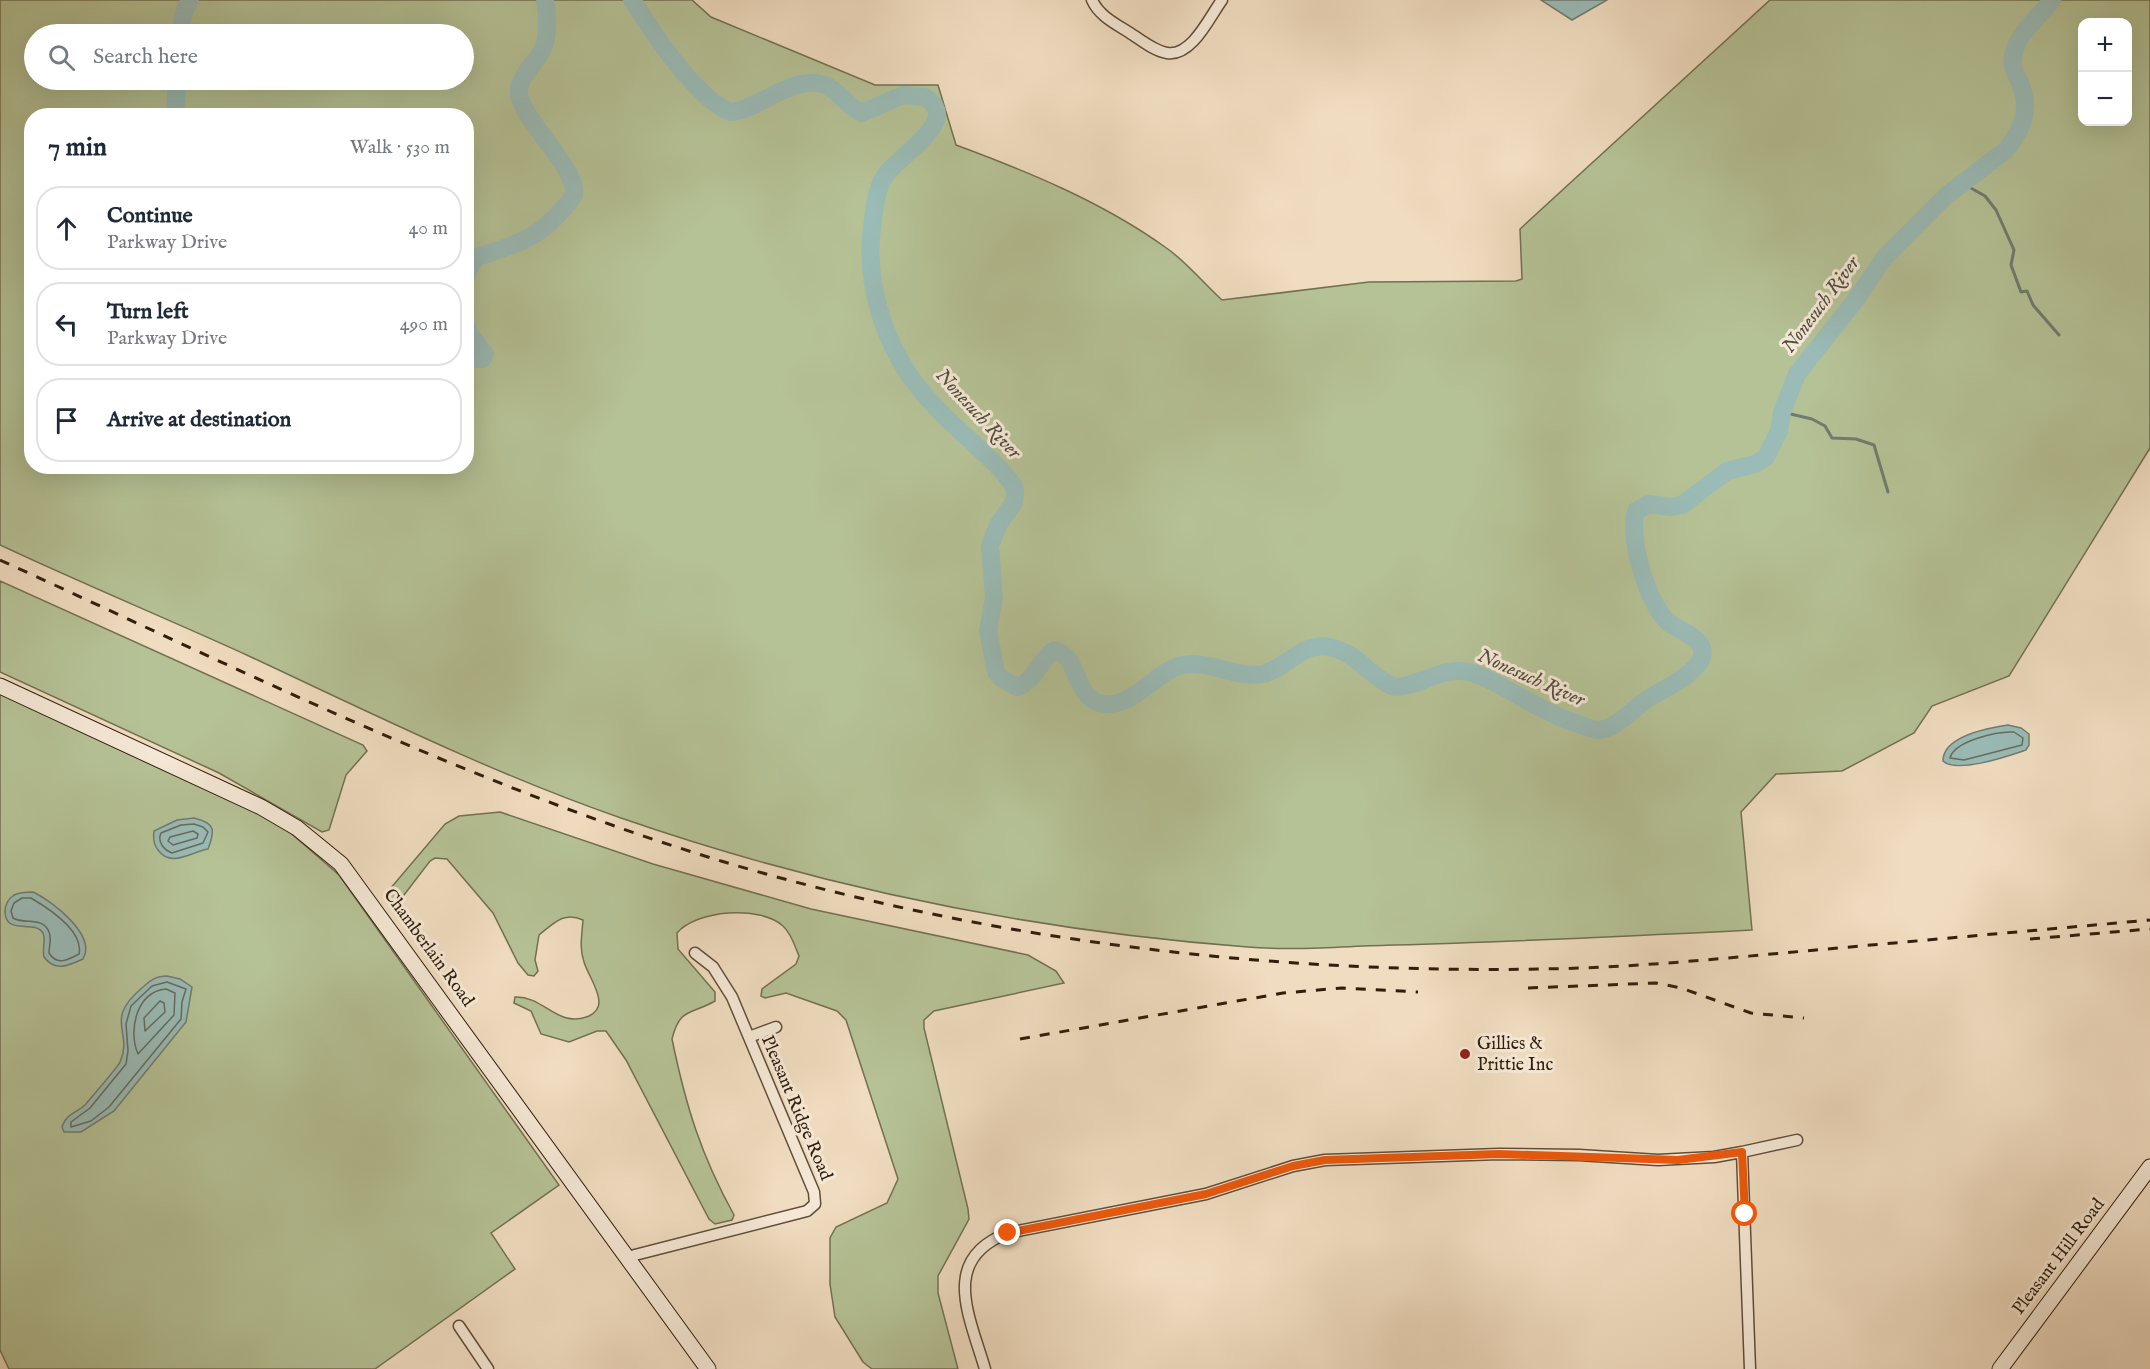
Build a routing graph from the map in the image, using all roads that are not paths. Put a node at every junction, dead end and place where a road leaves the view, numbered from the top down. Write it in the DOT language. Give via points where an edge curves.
graph roads {
  1 [pos="1092,0"];
  2 [pos="1222,0"];
  3 [pos="0,686"];
  4 [pos="695,953"];
  5 [pos="776,1027"];
  6 [pos="749,1037"];
  7 [pos="1797,1140"];
  8 [pos="1742,1152"];
  9 [pos="2150,1167"];
  10 [pos="627,1257"];
  11 [pos="459,1326"];
  12 [pos="488,1369"];
  13 [pos="708,1369"];
  14 [pos="985,1369"];
  15 [pos="1750,1369"];
  16 [pos="2000,1369"];
  1 -- 2 [label="street" via="1101,15 1156,50 1171,54 1194,40"];
  3 -- 10 [label="street, Chamberlain Road" via="261,807 328,852 372,904"];
  4 -- 6 [label="street, Pleasant Ridge Road" via="724,981"];
  5 -- 6 [label="street"];
  6 -- 10 [label="street, Pleasant Ridge Road" via="814,1192 815,1204 807,1211 702,1241"];
  7 -- 8 [label="street"];
  8 -- 14 [label="street" via="1678,1160 1499,1154 1325,1160 1293,1166 1206,1194 1008,1233 982,1246 970,1261 964,1280 965,1298"];
  8 -- 15 [label="street"];
  9 -- 16 [label="street, Pleasant Hill Road"];
  10 -- 13 [label="street, Chamberlain Road"];
  11 -- 12 [label="street"];
}
